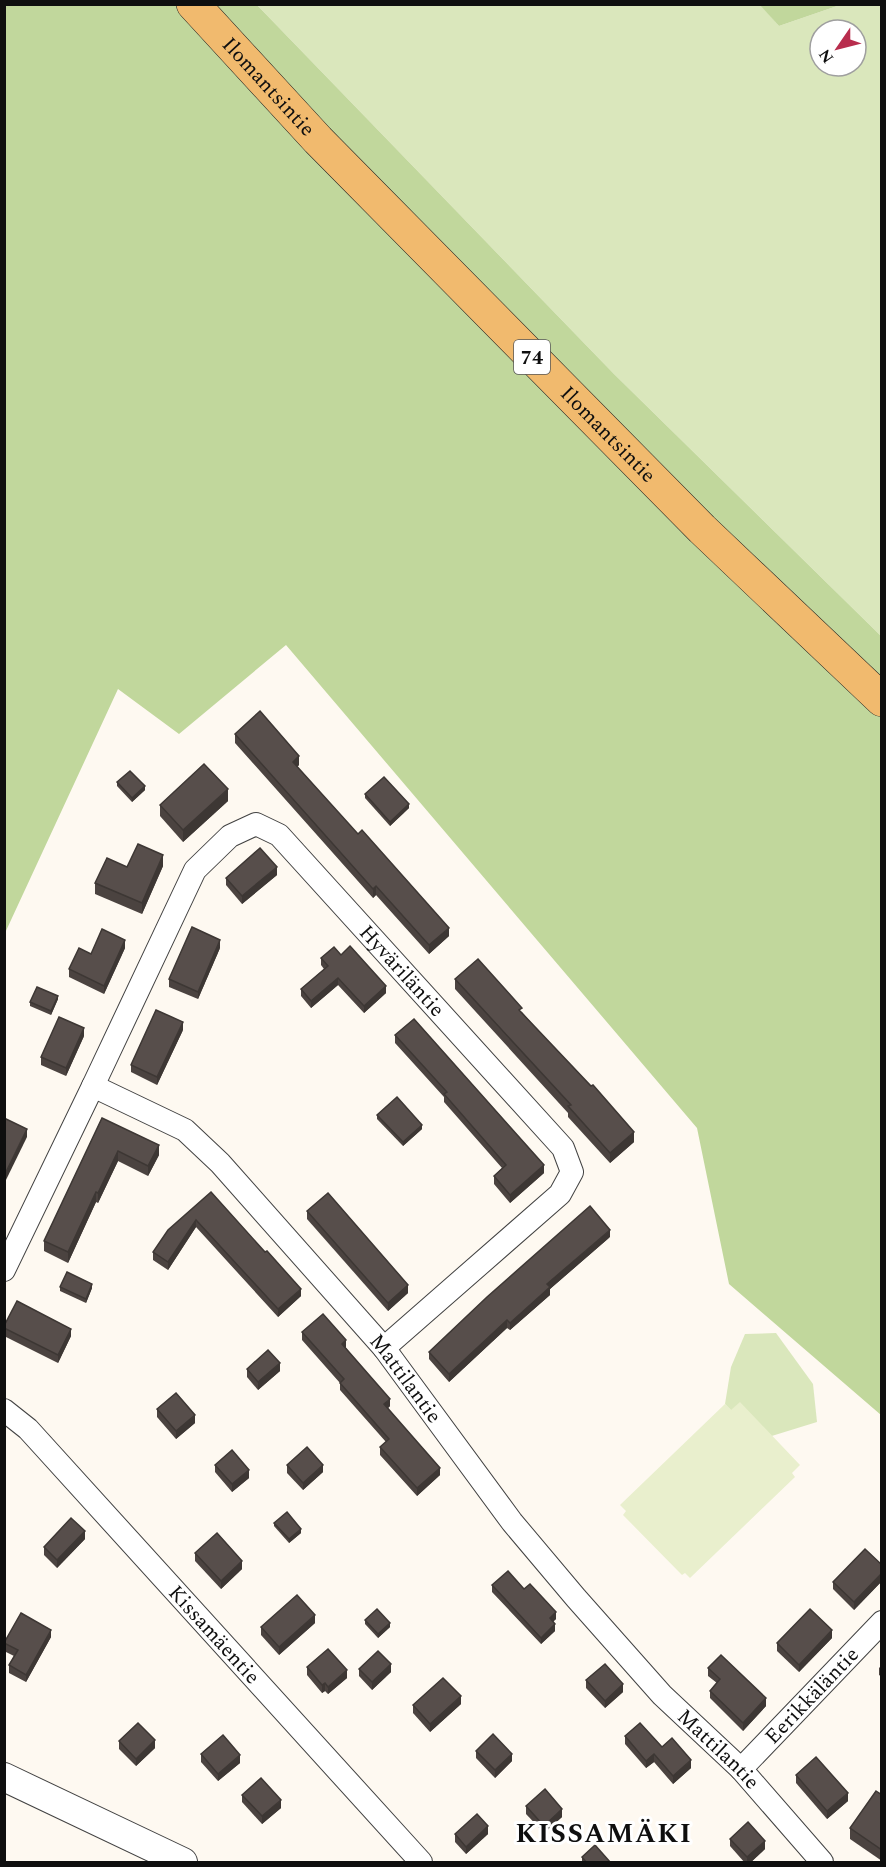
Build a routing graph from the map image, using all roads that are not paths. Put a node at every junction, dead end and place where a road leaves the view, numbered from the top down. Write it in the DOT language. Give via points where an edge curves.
graph roads {
  1 [pos="193,4"];
  2 [pos="882,700"];
  3 [pos="93,1086"];
  4 [pos="4,1270"];
  5 [pos="384,1348"];
  6 [pos="4,1410"];
  7 [pos="882,1622"];
  8 [pos="741,1769"];
  9 [pos="4,1777"];
  10 [pos="183,1863"];
  11 [pos="422,1863"];
  12 [pos="822,1863"];
  1 -- 2 [label="main road, Ilomantsintie / 74" via="327,148 702,529"];
  3 -- 4 [label="street"];
  3 -- 5 [label="street, Mattilantie" via="185,1130"];
  3 -- 5 [label="street, Hyväriläntie" via="195,870 230,836 256,824 279,835 563,1148 572,1172 561,1194"];
  5 -- 8 [label="street, Mattilantie" via="512,1522 569,1590 662,1695"];
  6 -- 11 [label="street, Kissamäentie" via="28,1429"];
  7 -- 8 [label="street, Eerikkäläntie"];
  8 -- 12 [label="street, Mattilantie"];
  9 -- 10 [label="street"];
}
